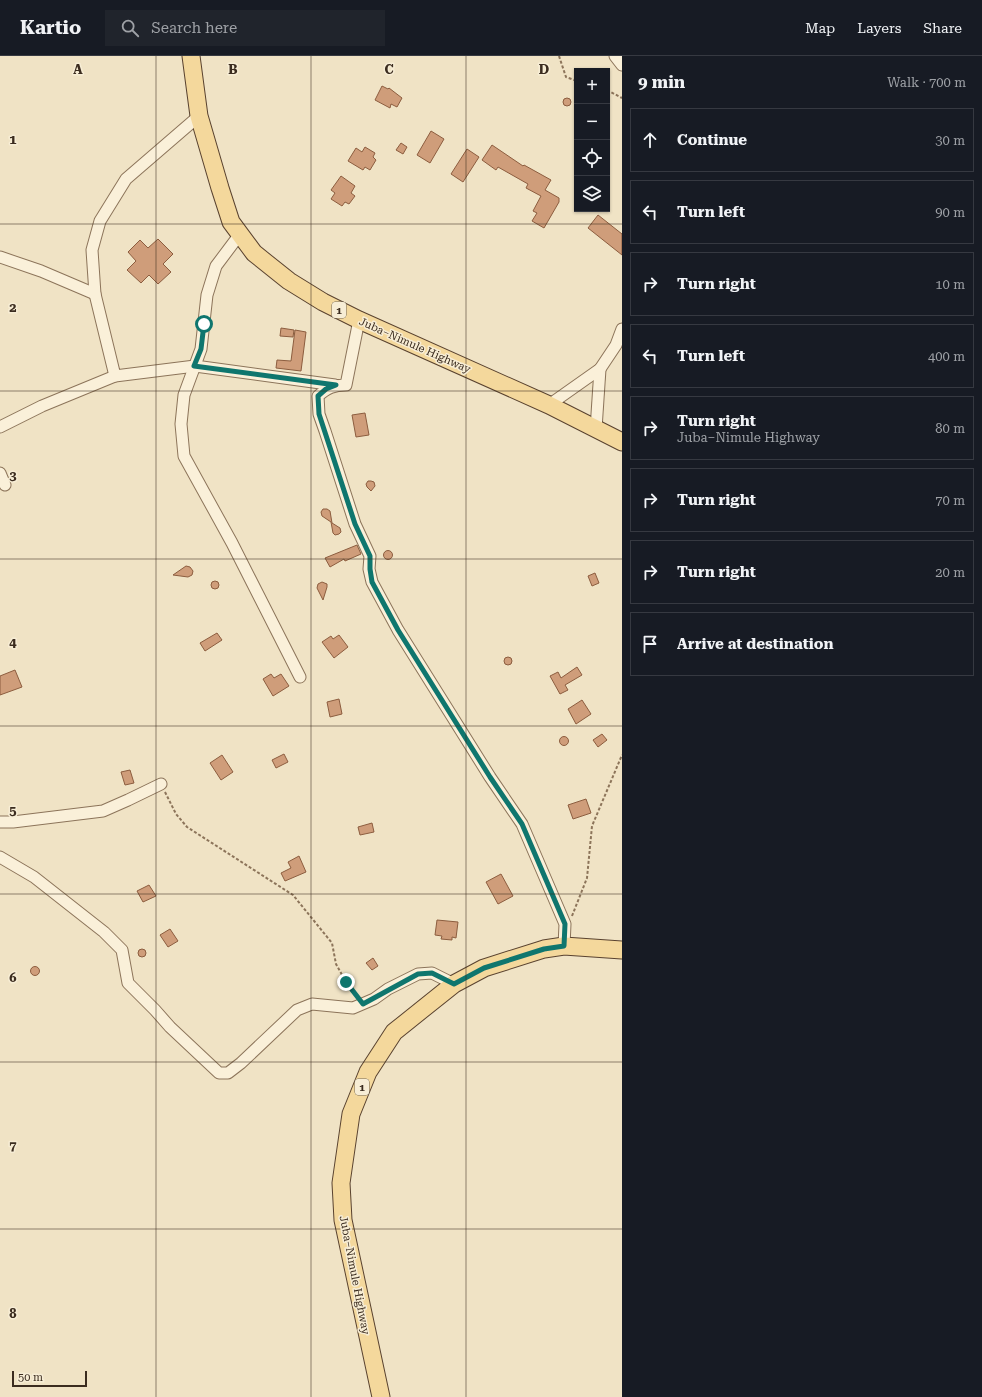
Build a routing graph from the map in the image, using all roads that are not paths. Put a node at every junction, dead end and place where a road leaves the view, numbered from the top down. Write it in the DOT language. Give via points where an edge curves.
graph roads {
  1 [pos="191,56"];
  2 [pos="615,56"];
  3 [pos="622,65"];
  4 [pos="199,116"];
  5 [pos="240,234"];
  6 [pos="0,257"];
  7 [pos="95,294"];
  8 [pos="359,320"];
  9 [pos="622,329"];
  10 [pos="194,366"];
  11 [pos="600,369"];
  12 [pos="115,376"];
  13 [pos="336,385"];
  14 [pos="549,405"];
  15 [pos="0,427"];
  16 [pos="596,429"];
  17 [pos="622,442"];
  18 [pos="0,473"];
  19 [pos="5,485"];
  20 [pos="300,678"];
  21 [pos="161,784"];
  22 [pos="0,822"];
  23 [pos="0,857"];
  24 [pos="564,946"];
  25 [pos="622,950"];
  26 [pos="454,984"];
  27 [pos="381,1397"];
  1 -- 4 [label="main road, Juba–Nimule Highway / 1"];
  2 -- 3 [label="street"];
  4 -- 5 [label="main road, Juba–Nimule Highway / 1" via="231,222"];
  4 -- 7 [label="street" via="126,179 100,221 92,250"];
  5 -- 8 [label="main road, Juba–Nimule Highway / 1" via="254,253 289,280 323,302"];
  5 -- 10 [label="street" via="216,266 207,295 201,349"];
  6 -- 7 [label="street"];
  7 -- 12 [label="street"];
  8 -- 13 [label="street" via="346,384"];
  8 -- 14 [label="main road, Juba–Nimule Highway / 1"];
  9 -- 11 [label="street" via="616,345"];
  10 -- 12 [label="street"];
  10 -- 13 [label="street"];
  10 -- 20 [label="street" via="184,396 181,424 184,456 232,543"];
  11 -- 14 [label="street"];
  11 -- 16 [label="street"];
  12 -- 15 [label="street" via="42,406"];
  13 -- 24 [label="street" via="318,396 319,414 355,524 370,556 372,582 398,630 522,824 565,924"];
  14 -- 16 [label="main road, Juba–Nimule Highway / 1"];
  16 -- 17 [label="main road, Juba–Nimule Highway / 1"];
  18 -- 19 [label="street"];
  21 -- 22 [label="street" via="103,811"];
  23 -- 26 [label="street" via="34,877 118,945 122,950 128,983 219,1073 228,1072 241,1063 297,1010 312,1004 353,1008 418,974 432,973"];
  24 -- 25 [label="main road, Juba–Nimule Highway / 1"];
  24 -- 26 [label="main road, Juba–Nimule Highway / 1" via="544,949 484,968"];
  26 -- 27 [label="main road, Juba–Nimule Highway / 1" via="394,1032 368,1072 351,1114 341,1183 342,1220"];
}
